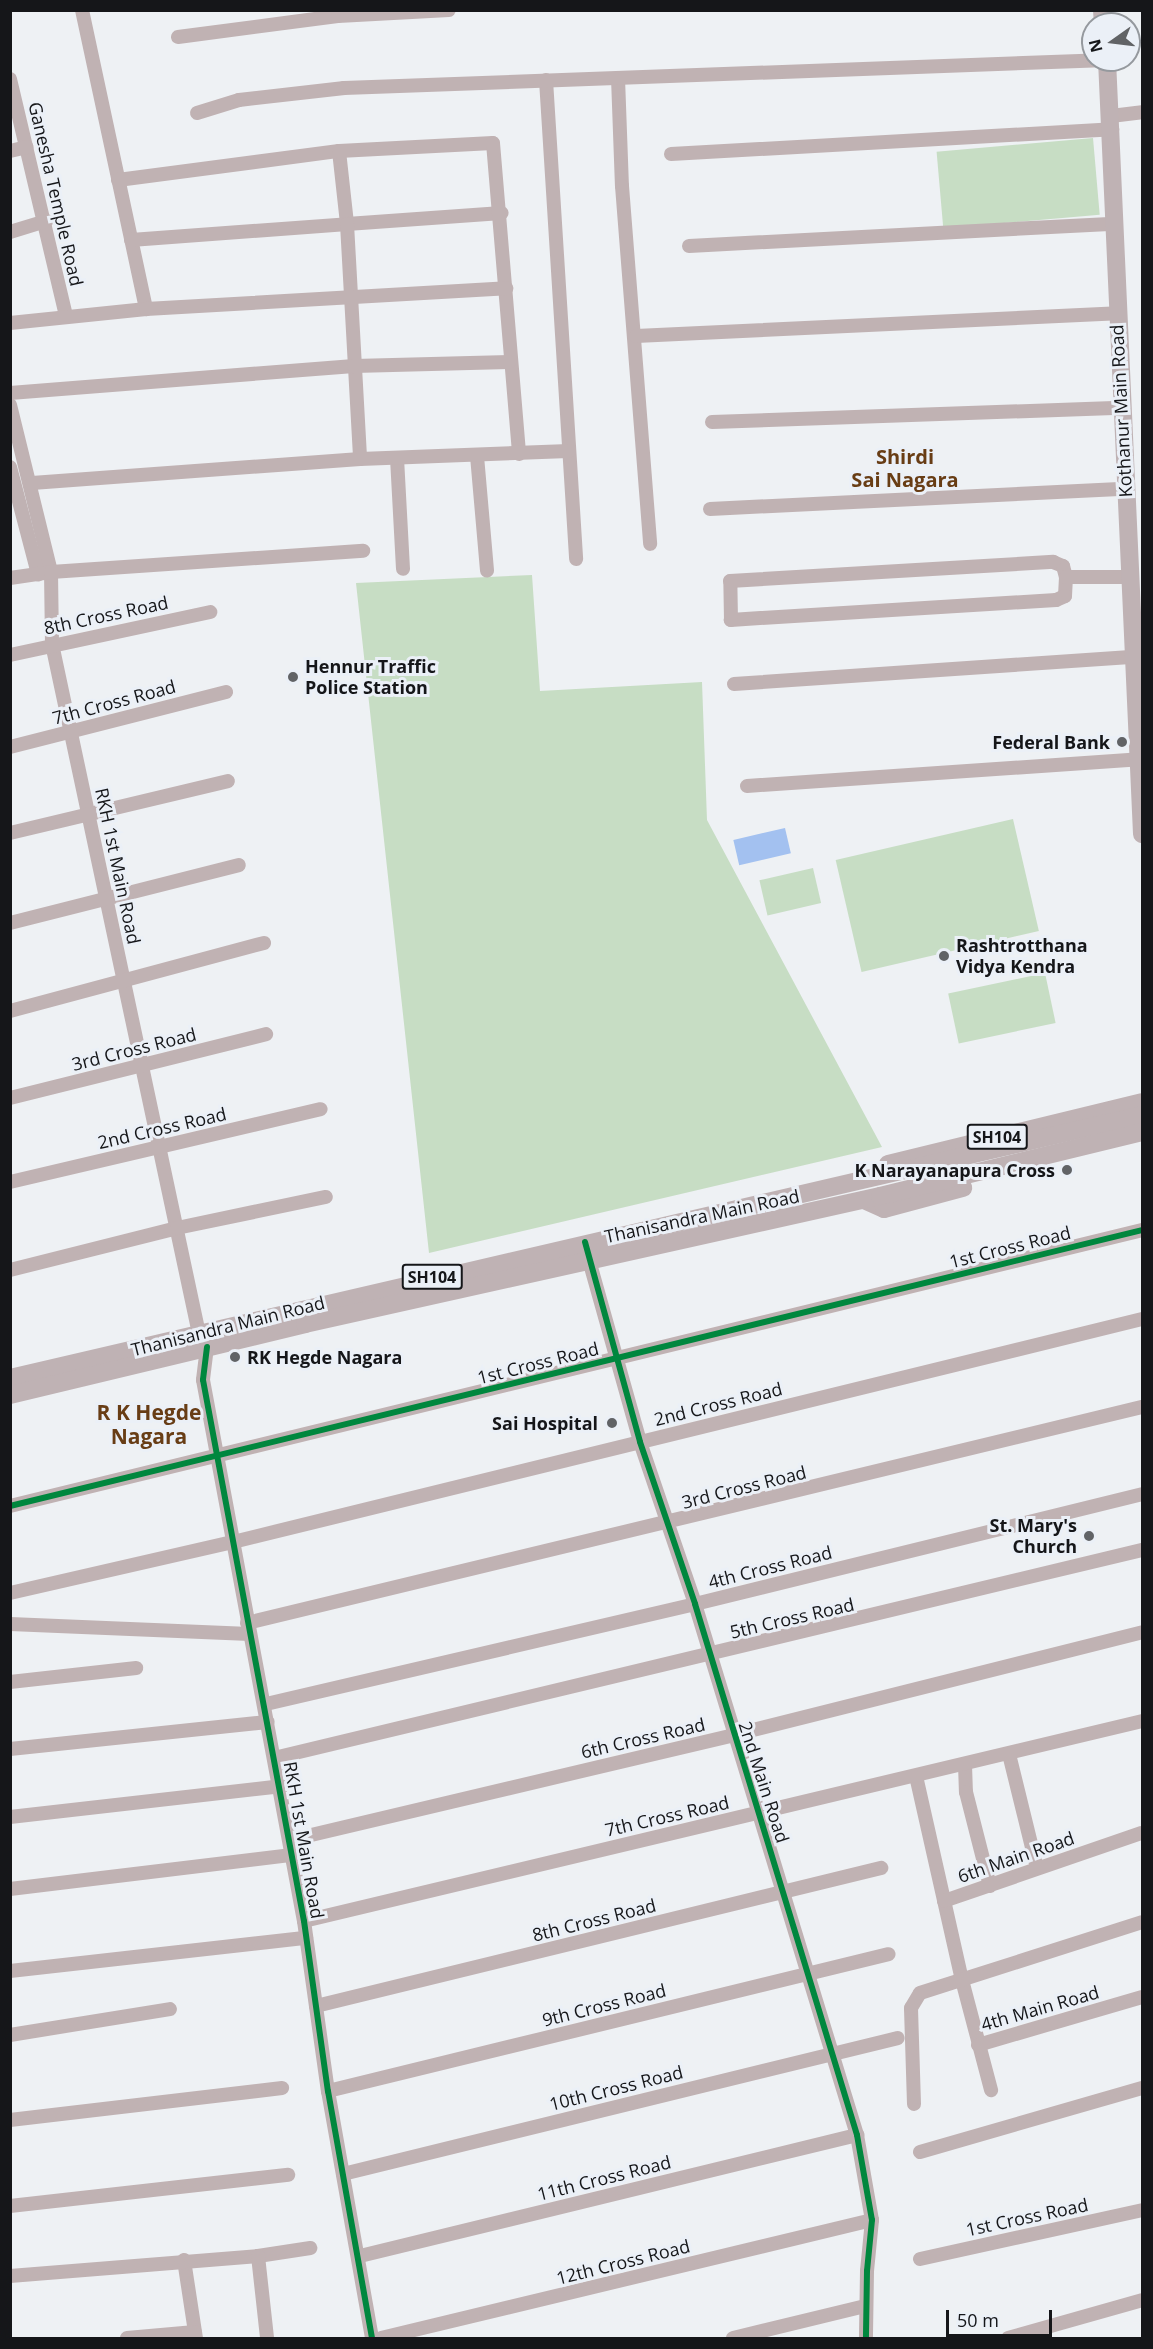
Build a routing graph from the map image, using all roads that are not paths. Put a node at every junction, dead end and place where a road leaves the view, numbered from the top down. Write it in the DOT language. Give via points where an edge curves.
graph roads {
  1 [pos="82,10"];
  2 [pos="449,10"];
  3 [pos="178,37"];
  4 [pos="1081,61"];
  5 [pos="1108,72"];
  6 [pos="618,78"];
  7 [pos="546,81"];
  8 [pos="11,82"];
  9 [pos="1143,112"];
  10 [pos="197,113"];
  11 [pos="1111,123"];
  12 [pos="27,147"];
  13 [pos="339,151"];
  14 [pos="10,152"];
  15 [pos="671,154"];
  16 [pos="118,180"];
  17 [pos="502,213"];
  18 [pos="46,221"];
  19 [pos="347,224"];
  20 [pos="1114,224"];
  21 [pos="10,232"];
  22 [pos="131,240"];
  23 [pos="689,246"];
  24 [pos="506,288"];
  25 [pos="352,299"];
  26 [pos="146,309"];
  27 [pos="1117,313"];
  28 [pos="66,316"];
  29 [pos="10,323"];
  30 [pos="636,336"];
  31 [pos="509,362"];
  32 [pos="354,366"];
  33 [pos="10,393"];
  34 [pos="10,405"];
  35 [pos="1121,408"];
  36 [pos="712,422"];
  37 [pos="569,451"];
  38 [pos="519,454"];
  39 [pos="477,456"];
  40 [pos="397,458"];
  41 [pos="360,459"];
  42 [pos="10,467"];
  43 [pos="32,483"];
  44 [pos="1125,489"];
  45 [pos="710,509"];
  46 [pos="650,544"];
  47 [pos="363,551"];
  48 [pos="576,559"];
  49 [pos="403,569"];
  50 [pos="487,571"];
  51 [pos="45,573"];
  52 [pos="1066,577"];
  53 [pos="1130,577"];
  54 [pos="10,578"];
  55 [pos="210,612"];
  56 [pos="1137,624"];
  57 [pos="52,644"];
  58 [pos="10,655"];
  59 [pos="1134,657"];
  60 [pos="734,684"];
  61 [pos="226,692"];
  62 [pos="71,732"];
  63 [pos="1140,732"];
  64 [pos="10,747"];
  65 [pos="1139,759"];
  66 [pos="228,781"];
  67 [pos="1141,784"];
  68 [pos="747,786"];
  69 [pos="88,815"];
  70 [pos="10,833"];
  71 [pos="1143,834"];
  72 [pos="239,865"];
  73 [pos="106,898"];
  74 [pos="10,923"];
  75 [pos="264,943"];
  76 [pos="124,981"];
  77 [pos="10,1011"];
  78 [pos="266,1034"];
  79 [pos="142,1066"];
  80 [pos="10,1098"];
  81 [pos="1143,1102"];
  82 [pos="321,1109"];
  83 [pos="1143,1115"];
  84 [pos="1143,1132"];
  85 [pos="1143,1144"];
  86 [pos="159,1147"];
  87 [pos="10,1182"];
  88 [pos="856,1182"];
  89 [pos="874,1192"];
  90 [pos="326,1197"];
  91 [pos="177,1228"];
  92 [pos="1143,1230"];
  93 [pos="585,1242"];
  94 [pos="588,1260"];
  95 [pos="10,1270"];
  96 [pos="1143,1319"];
  97 [pos="225,1335"];
  98 [pos="194,1343"];
  99 [pos="617,1359"];
  100 [pos="10,1378"];
  101 [pos="10,1395"];
  102 [pos="1143,1407"];
  103 [pos="640,1442"];
  104 [pos="216,1458"];
  105 [pos="1143,1494"];
  106 [pos="10,1506"];
  107 [pos="669,1524"];
  108 [pos="233,1542"];
  109 [pos="1143,1550"];
  110 [pos="10,1593"];
  111 [pos="695,1604"];
  112 [pos="10,1624"];
  113 [pos="249,1629"];
  114 [pos="1143,1632"];
  115 [pos="709,1653"];
  116 [pos="136,1668"];
  117 [pos="10,1682"];
  118 [pos="266,1704"];
  119 [pos="1143,1721"];
  120 [pos="268,1722"];
  121 [pos="733,1735"];
  122 [pos="10,1749"];
  123 [pos="1009,1754"];
  124 [pos="274,1758"];
  125 [pos="965,1765"];
  126 [pos="916,1776"];
  127 [pos="280,1786"];
  128 [pos="759,1813"];
  129 [pos="10,1817"];
  130 [pos="1143,1833"];
  131 [pos="290,1840"];
  132 [pos="292,1855"];
  133 [pos="881,1868"];
  134 [pos="1037,1868"];
  135 [pos="990,1886"];
  136 [pos="10,1888"];
  137 [pos="783,1893"];
  138 [pos="944,1901"];
  139 [pos="304,1921"];
  140 [pos="1143,1922"];
  141 [pos="306,1938"];
  142 [pos="889,1954"];
  143 [pos="10,1971"];
  144 [pos="810,1974"];
  145 [pos="962,1980"];
  146 [pos="1143,1997"];
  147 [pos="316,2006"];
  148 [pos="170,2009"];
  149 [pos="10,2035"];
  150 [pos="897,2038"];
  151 [pos="978,2045"];
  152 [pos="833,2052"];
  153 [pos="282,2088"];
  154 [pos="1143,2088"];
  155 [pos="991,2090"];
  156 [pos="328,2091"];
  157 [pos="914,2104"];
  158 [pos="10,2120"];
  159 [pos="857,2135"];
  160 [pos="920,2152"];
  161 [pos="343,2174"];
  162 [pos="288,2175"];
  163 [pos="10,2206"];
  164 [pos="1143,2210"];
  165 [pos="872,2220"];
  166 [pos="852,2225"];
  167 [pos="310,2248"];
  168 [pos="868,2254"];
  169 [pos="258,2256"];
  170 [pos="360,2256"];
  171 [pos="920,2259"];
  172 [pos="184,2260"];
  173 [pos="10,2276"];
  174 [pos="1143,2300"];
  175 [pos="866,2306"];
  176 [pos="196,2335"];
  177 [pos="127,2338"];
  178 [pos="267,2338"];
  179 [pos="372,2338"];
  180 [pos="381,2338"];
  181 [pos="733,2338"];
  182 [pos="866,2338"];
  183 [pos="1008,2338"];
  1 -- 16 [label="street"];
  2 -- 3 [label="street" via="338,16"];
  4 -- 6 [label="street"];
  5 -- 11 [label="main road, Kothanur Main Road"];
  6 -- 7 [label="street"];
  6 -- 30 [label="street" via="622,186"];
  7 -- 10 [label="street" via="344,88 238,100"];
  7 -- 37 [label="street"];
  8 -- 12 [label="street, Ganesha Temple Road"];
  9 -- 11 [label="street"];
  11 -- 15 [label="street"];
  11 -- 20 [label="main road, Kothanur Main Road"];
  12 -- 14 [label="street"];
  12 -- 18 [label="street, Ganesha Temple Road"];
  13 -- 16 [label="street"];
  13 -- 17 [label="street" via="493,143"];
  13 -- 19 [label="street"];
  16 -- 22 [label="street"];
  17 -- 19 [label="street"];
  17 -- 24 [label="street"];
  18 -- 21 [label="street"];
  18 -- 28 [label="street, Ganesha Temple Road"];
  19 -- 22 [label="street"];
  19 -- 25 [label="street"];
  20 -- 23 [label="street"];
  20 -- 27 [label="main road, Kothanur Main Road"];
  22 -- 26 [label="street"];
  24 -- 25 [label="street"];
  24 -- 31 [label="street"];
  25 -- 26 [label="street"];
  25 -- 32 [label="street"];
  26 -- 28 [label="street"];
  27 -- 30 [label="street"];
  27 -- 35 [label="main road, Kothanur Main Road"];
  28 -- 29 [label="street"];
  30 -- 46 [label="street"];
  31 -- 32 [label="street"];
  31 -- 38 [label="street"];
  32 -- 33 [label="street"];
  32 -- 41 [label="street"];
  34 -- 43 [label="street, RKH 1st Main Road"];
  35 -- 36 [label="street"];
  35 -- 44 [label="main road, Kothanur Main Road"];
  37 -- 38 [label="street"];
  37 -- 48 [label="street"];
  38 -- 39 [label="street"];
  39 -- 40 [label="street"];
  39 -- 50 [label="street"];
  40 -- 41 [label="street"];
  40 -- 49 [label="street"];
  41 -- 43 [label="street"];
  42 -- 51 [label="street"];
  43 -- 51 [label="street, RKH 1st Main Road"];
  44 -- 45 [label="street"];
  44 -- 53 [label="main road, Kothanur Main Road"];
  47 -- 51 [label="street"];
  51 -- 54 [label="street"];
  51 -- 57 [label="street, RKH 1st Main Road"];
  52 -- 52 [label="street" via="1065,596 1056,600 731,620 729,581 1053,562 1063,566"];
  52 -- 53 [label="street"];
  53 -- 56 [label="main road, Kothanur Main Road"];
  55 -- 57 [label="street, 8th Cross Road"];
  56 -- 59 [label="main road, Kothanur Main Road"];
  57 -- 58 [label="street, 8th Cross Road"];
  57 -- 62 [label="street, RKH 1st Main Road"];
  59 -- 60 [label="street"];
  59 -- 63 [label="main road, Kothanur Main Road"];
  61 -- 62 [label="street, 7th Cross Road"];
  62 -- 64 [label="street, 7th Cross Road"];
  62 -- 69 [label="street, RKH 1st Main Road"];
  63 -- 65 [label="main road, Kothanur Main Road"];
  65 -- 67 [label="main road, Kothanur Main Road"];
  65 -- 68 [label="street"];
  66 -- 69 [label="street"];
  67 -- 71 [label="main road, Kothanur Main Road"];
  69 -- 70 [label="street"];
  69 -- 73 [label="street, RKH 1st Main Road"];
  72 -- 73 [label="street"];
  73 -- 74 [label="street"];
  73 -- 76 [label="street, RKH 1st Main Road"];
  75 -- 76 [label="street"];
  76 -- 77 [label="street"];
  76 -- 79 [label="street, RKH 1st Main Road"];
  78 -- 79 [label="street, 3rd Cross Road"];
  79 -- 80 [label="street, 3rd Cross Road"];
  79 -- 86 [label="street, RKH 1st Main Road"];
  81 -- 88 [label="main road, Thanisandra Main Road / SH104" via="876,1166"];
  82 -- 86 [label="street, 2nd Cross Road"];
  83 -- 89 [label="main road, SH104"];
  84 -- 89 [label="main road, SH104"];
  85 -- 89 [label="main road, Thanisandra Main Road / SH104" via="884,1209"];
  86 -- 87 [label="street, 2nd Cross Road"];
  86 -- 91 [label="street, RKH 1st Main Road"];
  88 -- 89 [label="main road, SH104"];
  88 -- 93 [label="main road, Thanisandra Main Road / SH104"];
  89 -- 94 [label="main road, Thanisandra Main Road / SH104"];
  90 -- 91 [label="street"];
  91 -- 95 [label="street"];
  91 -- 98 [label="street, RKH 1st Main Road"];
  92 -- 99 [label="street, 1st Cross Road"];
  93 -- 94 [label="street, 2nd Main Road"];
  93 -- 97 [label="main road, Thanisandra Main Road / SH104"];
  94 -- 97 [label="main road, Thanisandra Main Road / SH104"];
  94 -- 99 [label="street, 2nd Main Road"];
  96 -- 103 [label="street, 2nd Cross Road"];
  97 -- 98 [label="main road, Thanisandra Main Road / SH104"];
  98 -- 100 [label="main road, Thanisandra Main Road / SH104"];
  98 -- 101 [label="main road, Thanisandra Main Road / SH104"];
  98 -- 104 [label="street, RKH 1st Main Road"];
  99 -- 103 [label="street, 2nd Main Road"];
  99 -- 104 [label="street, 1st Cross Road"];
  102 -- 107 [label="street, 3rd Cross Road"];
  103 -- 107 [label="street, 2nd Main Road"];
  103 -- 108 [label="street, 2nd Cross Road"];
  104 -- 106 [label="street, 1st Cross Road"];
  104 -- 108 [label="street, RKH 1st Main Road"];
  105 -- 111 [label="street, 4th Cross Road"];
  107 -- 111 [label="street, 2nd Main Road"];
  107 -- 113 [label="street, 3rd Cross Road"];
  108 -- 110 [label="street, 2nd Cross Road"];
  108 -- 113 [label="street, RKH 1st Main Road"];
  109 -- 115 [label="street, 5th Cross Road"];
  111 -- 115 [label="street, 2nd Main Road"];
  111 -- 118 [label="street, 4th Cross Road"];
  112 -- 113 [label="street, 3rd Cross Road"];
  113 -- 118 [label="street, RKH 1st Main Road"];
  114 -- 121 [label="street, 6th Cross Road"];
  115 -- 121 [label="street, 2nd Main Road"];
  115 -- 124 [label="street, 5th Cross Road"];
  116 -- 117 [label="street"];
  118 -- 120 [label="street, RKH 1st Main Road"];
  119 -- 123 [label="street, 7th Cross Road"];
  120 -- 122 [label="street"];
  120 -- 124 [label="street, RKH 1st Main Road"];
  121 -- 128 [label="street, 2nd Main Road"];
  121 -- 131 [label="street, 6th Cross Road"];
  123 -- 125 [label="street, 7th Cross Road"];
  123 -- 134 [label="street"];
  124 -- 127 [label="street, RKH 1st Main Road"];
  125 -- 126 [label="street, 7th Cross Road"];
  125 -- 135 [label="street" via="966,1792"];
  126 -- 128 [label="street, 7th Cross Road"];
  126 -- 138 [label="street"];
  127 -- 129 [label="street"];
  127 -- 131 [label="street, RKH 1st Main Road"];
  128 -- 137 [label="street, 2nd Main Road"];
  128 -- 139 [label="street, 7th Cross Road"];
  130 -- 134 [label="street, 6th Main Road"];
  131 -- 132 [label="street, RKH 1st Main Road"];
  132 -- 136 [label="street"];
  132 -- 139 [label="street, RKH 1st Main Road"];
  133 -- 137 [label="street, 8th Cross Road"];
  134 -- 135 [label="street, 6th Main Road"];
  135 -- 138 [label="street, 6th Main Road"];
  137 -- 144 [label="street, 2nd Main Road"];
  137 -- 147 [label="street, 8th Cross Road"];
  138 -- 145 [label="street, 6th Main Road"];
  139 -- 141 [label="street, RKH 1st Main Road"];
  140 -- 145 [label="street"];
  141 -- 143 [label="street"];
  141 -- 147 [label="street, RKH 1st Main Road"];
  142 -- 144 [label="street, 9th Cross Road"];
  144 -- 152 [label="street, 2nd Main Road"];
  144 -- 156 [label="street, 9th Cross Road"];
  145 -- 151 [label="street, 4th Main Road"];
  145 -- 157 [label="street" via="914,1999"];
  146 -- 151 [label="street, 4th Main Road"];
  147 -- 156 [label="street, RKH 1st Main Road"];
  148 -- 149 [label="street"];
  150 -- 152 [label="street, 10th Cross Road"];
  151 -- 155 [label="street"];
  152 -- 159 [label="street, 2nd Main Road"];
  152 -- 161 [label="street, 10th Cross Road"];
  153 -- 158 [label="street"];
  154 -- 160 [label="street"];
  156 -- 161 [label="street, RKH 1st Main Road"];
  159 -- 165 [label="street, 2nd Main Road"];
  159 -- 170 [label="street, 11th Cross Road"];
  161 -- 170 [label="street, RKH 1st Main Road"];
  162 -- 163 [label="street"];
  164 -- 171 [label="street, 1st Cross Road"];
  165 -- 166 [label="street, 12th Cross Road"];
  165 -- 168 [label="street, 2nd Main Road"];
  166 -- 168 [label="street"];
  166 -- 180 [label="street, 12th Cross Road"];
  167 -- 169 [label="street"];
  168 -- 175 [label="street, 2nd Main Road"];
  169 -- 172 [label="street"];
  169 -- 178 [label="street"];
  170 -- 179 [label="street, RKH 1st Main Road"];
  172 -- 173 [label="street"];
  172 -- 176 [label="street"];
  174 -- 183 [label="street"];
  175 -- 181 [label="street"];
  175 -- 182 [label="street, 2nd Main Road"];
  176 -- 177 [label="street"];
}
